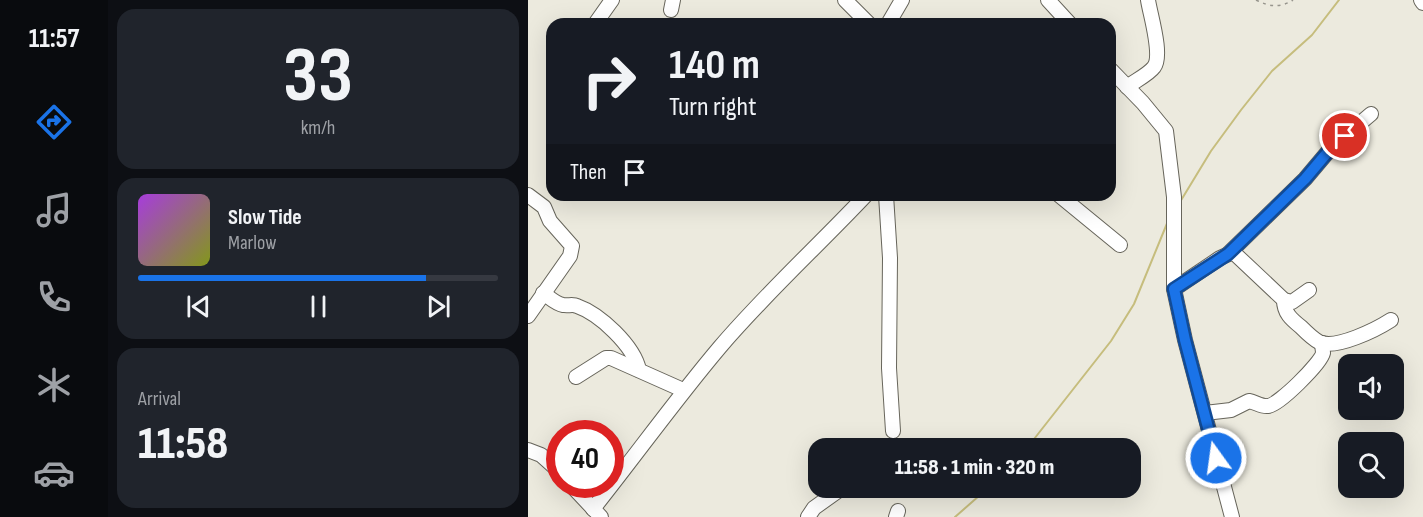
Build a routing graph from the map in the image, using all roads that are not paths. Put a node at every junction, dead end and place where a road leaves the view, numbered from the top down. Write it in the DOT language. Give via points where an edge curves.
graph roads {
  1 [pos="612,0"];
  2 [pos="845,0"];
  3 [pos="902,0"];
  4 [pos="1048,0"];
  5 [pos="1148,0"];
  6 [pos="599,18"];
  7 [pos="862,18"];
  8 [pos="892,18"];
  9 [pos="1064,18"];
  10 [pos="1116,75"];
  11 [pos="1127,87"];
  12 [pos="1371,114"];
  13 [pos="528,195"];
  14 [pos="860,201"];
  15 [pos="886,201"];
  16 [pos="1066,201"];
  17 [pos="1120,245"];
  18 [pos="1228,254"];
  19 [pos="1174,289"];
  20 [pos="1309,290"];
  21 [pos="543,293"];
  22 [pos="1284,300"];
  23 [pos="528,316"];
  24 [pos="1390,320"];
  25 [pos="1322,343"];
  26 [pos="639,370"];
  27 [pos="576,377"];
  28 [pos="684,390"];
  29 [pos="1205,414"];
  30 [pos="893,431"];
  31 [pos="528,450"];
  32 [pos="546,459"];
  33 [pos="583,498"];
  34 [pos="828,498"];
  35 [pos="597,513"];
  36 [pos="808,517"];
  37 [pos="1232,517"];
  1 -- 6 [label="street"];
  2 -- 7 [label="street"];
  3 -- 8 [label="street"];
  4 -- 9 [label="street"];
  5 -- 11 [label="street" via="1158,52 1156,62"];
  10 -- 11 [label="street"];
  11 -- 19 [label="street" via="1166,131 1174,197"];
  12 -- 18 [label="street" via="1332,147"];
  13 -- 21 [label="street" via="544,207 550,221 572,246 570,256"];
  14 -- 28 [label="street" via="764,299"];
  15 -- 30 [label="street"];
  16 -- 17 [label="street"];
  18 -- 19 [label="street"];
  18 -- 22 [label="street" via="1239,255"];
  19 -- 29 [label="street"];
  20 -- 22 [label="street" via="1292,302"];
  21 -- 23 [label="street"];
  21 -- 26 [label="street" via="562,305 576,305 596,316 631,352"];
  22 -- 25 [label="street" via="1288,316"];
  24 -- 25 [label="street" via="1371,332"];
  25 -- 29 [label="street" via="1322,354 1310,372 1271,405 1249,401 1231,410"];
  26 -- 27 [label="street" via="606,358"];
  26 -- 28 [label="street"];
  28 -- 35 [label="street"];
  29 -- 37 [label="street"];
  31 -- 32 [label="street"];
  33 -- 35 [label="street"];
  34 -- 36 [label="street"];
}
